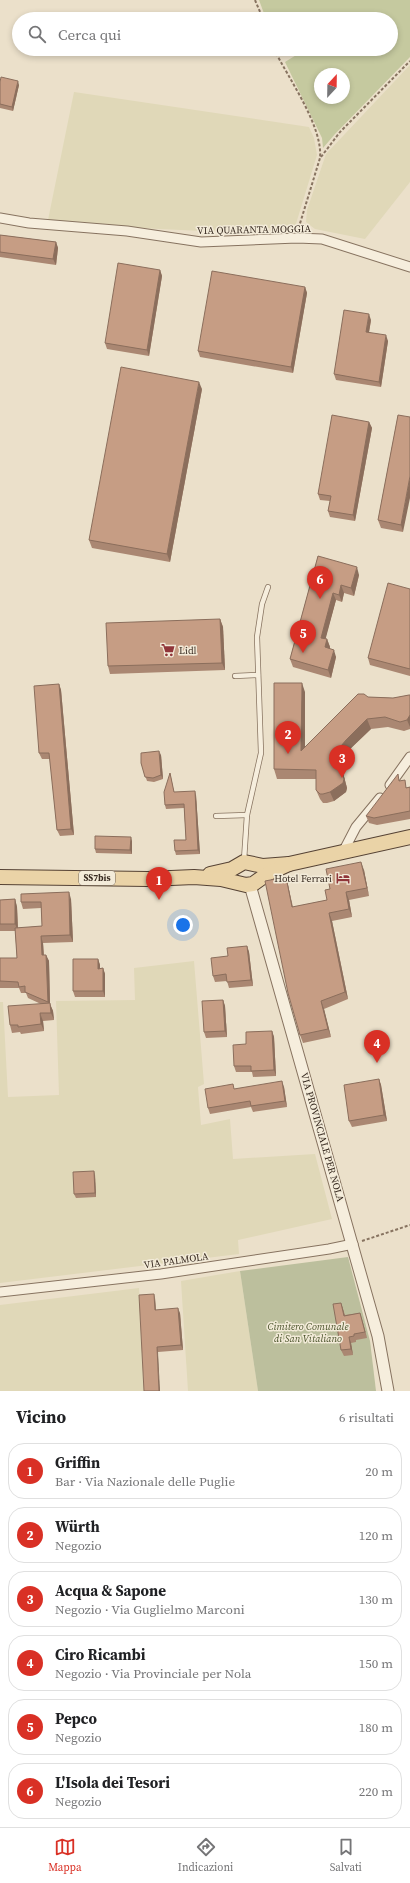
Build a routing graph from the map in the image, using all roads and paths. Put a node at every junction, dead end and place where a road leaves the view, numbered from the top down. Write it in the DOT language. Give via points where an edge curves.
graph roads {
  1 [pos="255,0"];
  2 [pos="260,12"];
  3 [pos="278,56"];
  4 [pos="410,61"];
  5 [pos="320,158"];
  6 [pos="0,218"];
  7 [pos="297,238"];
  8 [pos="410,267"];
  9 [pos="268,587"];
  10 [pos="258,675"];
  11 [pos="235,676"];
  12 [pos="410,757"];
  13 [pos="247,815"];
  14 [pos="216,816"];
  15 [pos="410,837"];
  16 [pos="343,852"];
  17 [pos="245,863"];
  18 [pos="290,864"];
  19 [pos="0,877"];
  20 [pos="194,877"];
  21 [pos="249,883"];
  22 [pos="410,1225"];
  23 [pos="353,1244"];
  24 [pos="0,1292"];
  25 [pos="388,1391"];
  1 -- 2 [label="path"];
  3 -- 5 [label="path" via="310,118 321,148"];
  4 -- 5 [label="path" via="340,132"];
  5 -- 7 [label="path" via="302,213"];
  6 -- 7 [label="street, VIA QUARANTA MOGGIA" via="29,223 127,231 201,242"];
  7 -- 8 [label="street, VIA QUARANTA MOGGIA" via="322,239"];
  9 -- 10 [label="lane" via="258,626"];
  10 -- 11 [label="lane"];
  10 -- 13 [label="lane" via="261,754"];
  12 -- 16 [label="street" via="356,827"];
  13 -- 14 [label="lane"];
  13 -- 17 [label="lane"];
  15 -- 16 [label="main road, SS7bis"];
  16 -- 18 [label="main road, SS7bis"];
  17 -- 18 [label="main road, SS7bis" via="263,866"];
  17 -- 20 [label="main road, SS7bis" via="226,871"];
  17 -- 21 [label="main road" via="235,875"];
  17 -- 21 [label="main road" via="258,870 258,876"];
  18 -- 21 [label="main road, SS7bis"];
  19 -- 20 [label="main road, SS7bis"];
  20 -- 21 [label="main road, SS7bis"];
  21 -- 23 [label="street, VIA PROVINCIALE PER NOLA"];
  22 -- 23 [label="path"];
  23 -- 24 [label="street, VIA PALMOLA" via="161,1274"];
  23 -- 25 [label="street, VIA PROVINCIALE PER NOLA" via="378,1336"];
}
